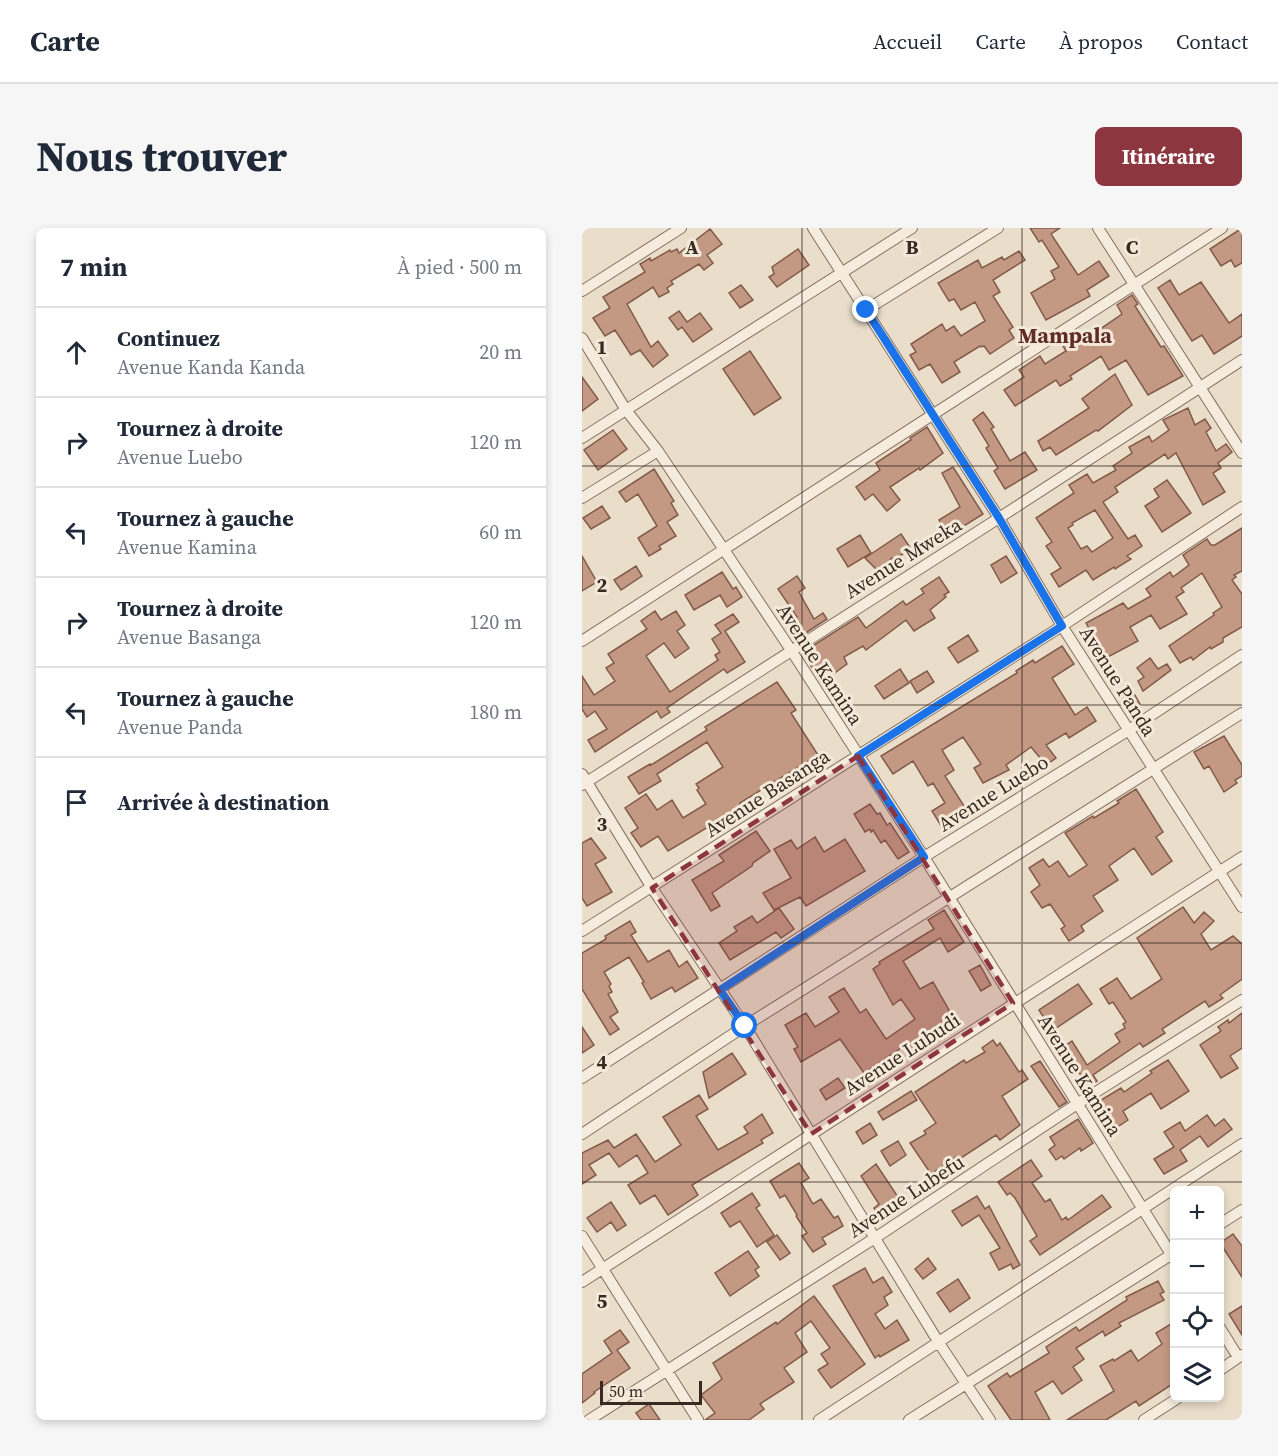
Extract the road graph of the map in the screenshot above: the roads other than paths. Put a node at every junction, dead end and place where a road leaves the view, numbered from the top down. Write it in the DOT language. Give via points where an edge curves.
graph roads {
  1 [pos="681,228"];
  2 [pos="813,228"];
  3 [pos="912,228"];
  4 [pos="998,228"];
  5 [pos="1098,228"];
  6 [pos="1221,228"];
  7 [pos="842,272"];
  8 [pos="1134,284"];
  9 [pos="582,291"];
  10 [pos="866,310"];
  11 [pos="582,338"];
  12 [pos="1242,360"];
  13 [pos="1199,388"];
  14 [pos="626,410"];
  15 [pos="933,415"];
  16 [pos="582,438"];
  17 [pos="658,451"];
  18 [pos="1242,453"];
  19 [pos="582,498"];
  20 [pos="1242,507"];
  21 [pos="999,518"];
  22 [pos="724,549"];
  23 [pos="1062,626"];
  24 [pos="582,641"];
  25 [pos="791,650"];
  26 [pos="1242,655"];
  27 [pos="1242,713"];
  28 [pos="1129,730"];
  29 [pos="858,756"];
  30 [pos="1153,770"];
  31 [pos="584,780"];
  32 [pos="924,857"];
  33 [pos="1242,857"];
  34 [pos="1219,872"];
  35 [pos="652,888"];
  36 [pos="948,898"];
  37 [pos="1242,907"];
  38 [pos="582,931"];
  39 [pos="720,990"];
  40 [pos="1242,1000"];
  41 [pos="1013,1003"];
  42 [pos="745,1026"];
  43 [pos="582,1078"];
  44 [pos="1077,1104"];
  45 [pos="582,1134"];
  46 [pos="812,1134"];
  47 [pos="1242,1144"];
  48 [pos="1143,1208"];
  49 [pos="1242,1210"];
  50 [pos="1224,1221"];
  51 [pos="582,1236"];
  52 [pos="875,1238"];
  53 [pos="1170,1249"];
  54 [pos="1170,1257"];
  55 [pos="603,1268"];
  56 [pos="582,1282"];
  57 [pos="1224,1334"];
  58 [pos="939,1343"];
  59 [pos="1240,1356"];
  60 [pos="1224,1367"];
  61 [pos="667,1371"];
  62 [pos="967,1384"];
  63 [pos="1172,1402"];
  64 [pos="589,1420"];
  65 [pos="698,1420"];
  66 [pos="819,1420"];
  67 [pos="909,1420"];
  68 [pos="990,1420"];
  69 [pos="1144,1420"];
  1 -- 9 [label="street"];
  2 -- 7 [label="street, Avenue Panda"];
  3 -- 7 [label="street"];
  4 -- 10 [label="street"];
  5 -- 8 [label="street"];
  6 -- 8 [label="street"];
  7 -- 10 [label="street, Avenue Panda"];
  7 -- 14 [label="street"];
  8 -- 13 [label="street"];
  8 -- 15 [label="street"];
  10 -- 15 [label="street, Avenue Panda"];
  11 -- 14 [label="street, Avenue Kamina"];
  12 -- 13 [label="street, Avenue Mweka"];
  13 -- 18 [label="street"];
  13 -- 21 [label="street, Avenue Mweka"];
  14 -- 16 [label="street"];
  14 -- 17 [label="street, Avenue Kamina"];
  15 -- 21 [label="street, Avenue Panda"];
  15 -- 22 [label="street"];
  17 -- 19 [label="street"];
  17 -- 22 [label="street, Avenue Kamina"];
  20 -- 23 [label="street, Avenue Basanga"];
  21 -- 23 [label="street, Avenue Panda"];
  21 -- 25 [label="street, Avenue Mweka"];
  22 -- 24 [label="street"];
  22 -- 25 [label="street, Avenue Kamina"];
  23 -- 28 [label="street, Avenue Panda"];
  23 -- 29 [label="street, Avenue Basanga"];
  25 -- 29 [label="street, Avenue Kamina"];
  25 -- 31 [label="street, Avenue Mweka"];
  26 -- 28 [label="street, Avenue Luebo"];
  27 -- 30 [label="street"];
  28 -- 30 [label="street, Avenue Panda"];
  28 -- 32 [label="street, Avenue Luebo"];
  29 -- 32 [label="street, Avenue Kamina"];
  29 -- 35 [label="street, Avenue Basanga"];
  30 -- 34 [label="street, Avenue Panda"];
  30 -- 36 [label="street"];
  31 -- 35 [label="street"];
  32 -- 36 [label="street, Avenue Kamina"];
  32 -- 39 [label="street, Avenue Luebo"];
  33 -- 34 [label="street, Avenue Lubudi"];
  34 -- 37 [label="street, Avenue Panda"];
  34 -- 41 [label="street, Avenue Lubudi"];
  35 -- 38 [label="street, Avenue Basanga"];
  35 -- 39 [label="street"];
  36 -- 41 [label="street, Avenue Kamina"];
  36 -- 42 [label="street"];
  39 -- 42 [label="street"];
  39 -- 43 [label="street, Avenue Luebo"];
  40 -- 44 [label="street, Avenue Lubefu"];
  41 -- 44 [label="street, Avenue Kamina"];
  41 -- 46 [label="street, Avenue Lubudi"];
  42 -- 45 [label="street"];
  42 -- 46 [label="street"];
  44 -- 48 [label="street, Avenue Kamina"];
  44 -- 52 [label="street, Avenue Lubefu"];
  46 -- 52 [label="street"];
  46 -- 55 [label="street, Avenue Lubudi"];
  47 -- 48 [label="street"];
  48 -- 53 [label="street, Avenue Kamina"];
  48 -- 58 [label="street"];
  49 -- 50 [label="street"];
  51 -- 55 [label="street"];
  52 -- 58 [label="street"];
  52 -- 61 [label="street, Avenue Lubefu"];
  54 -- 62 [label="street"];
  55 -- 56 [label="street, Avenue Lubudi"];
  55 -- 61 [label="street"];
  57 -- 59 [label="street"];
  58 -- 62 [label="street"];
  58 -- 66 [label="street"];
  59 -- 60 [label="street"];
  61 -- 64 [label="street, Avenue Lubefu"];
  61 -- 65 [label="street"];
  62 -- 67 [label="street"];
  62 -- 68 [label="street"];
  63 -- 69 [label="street"];
}
